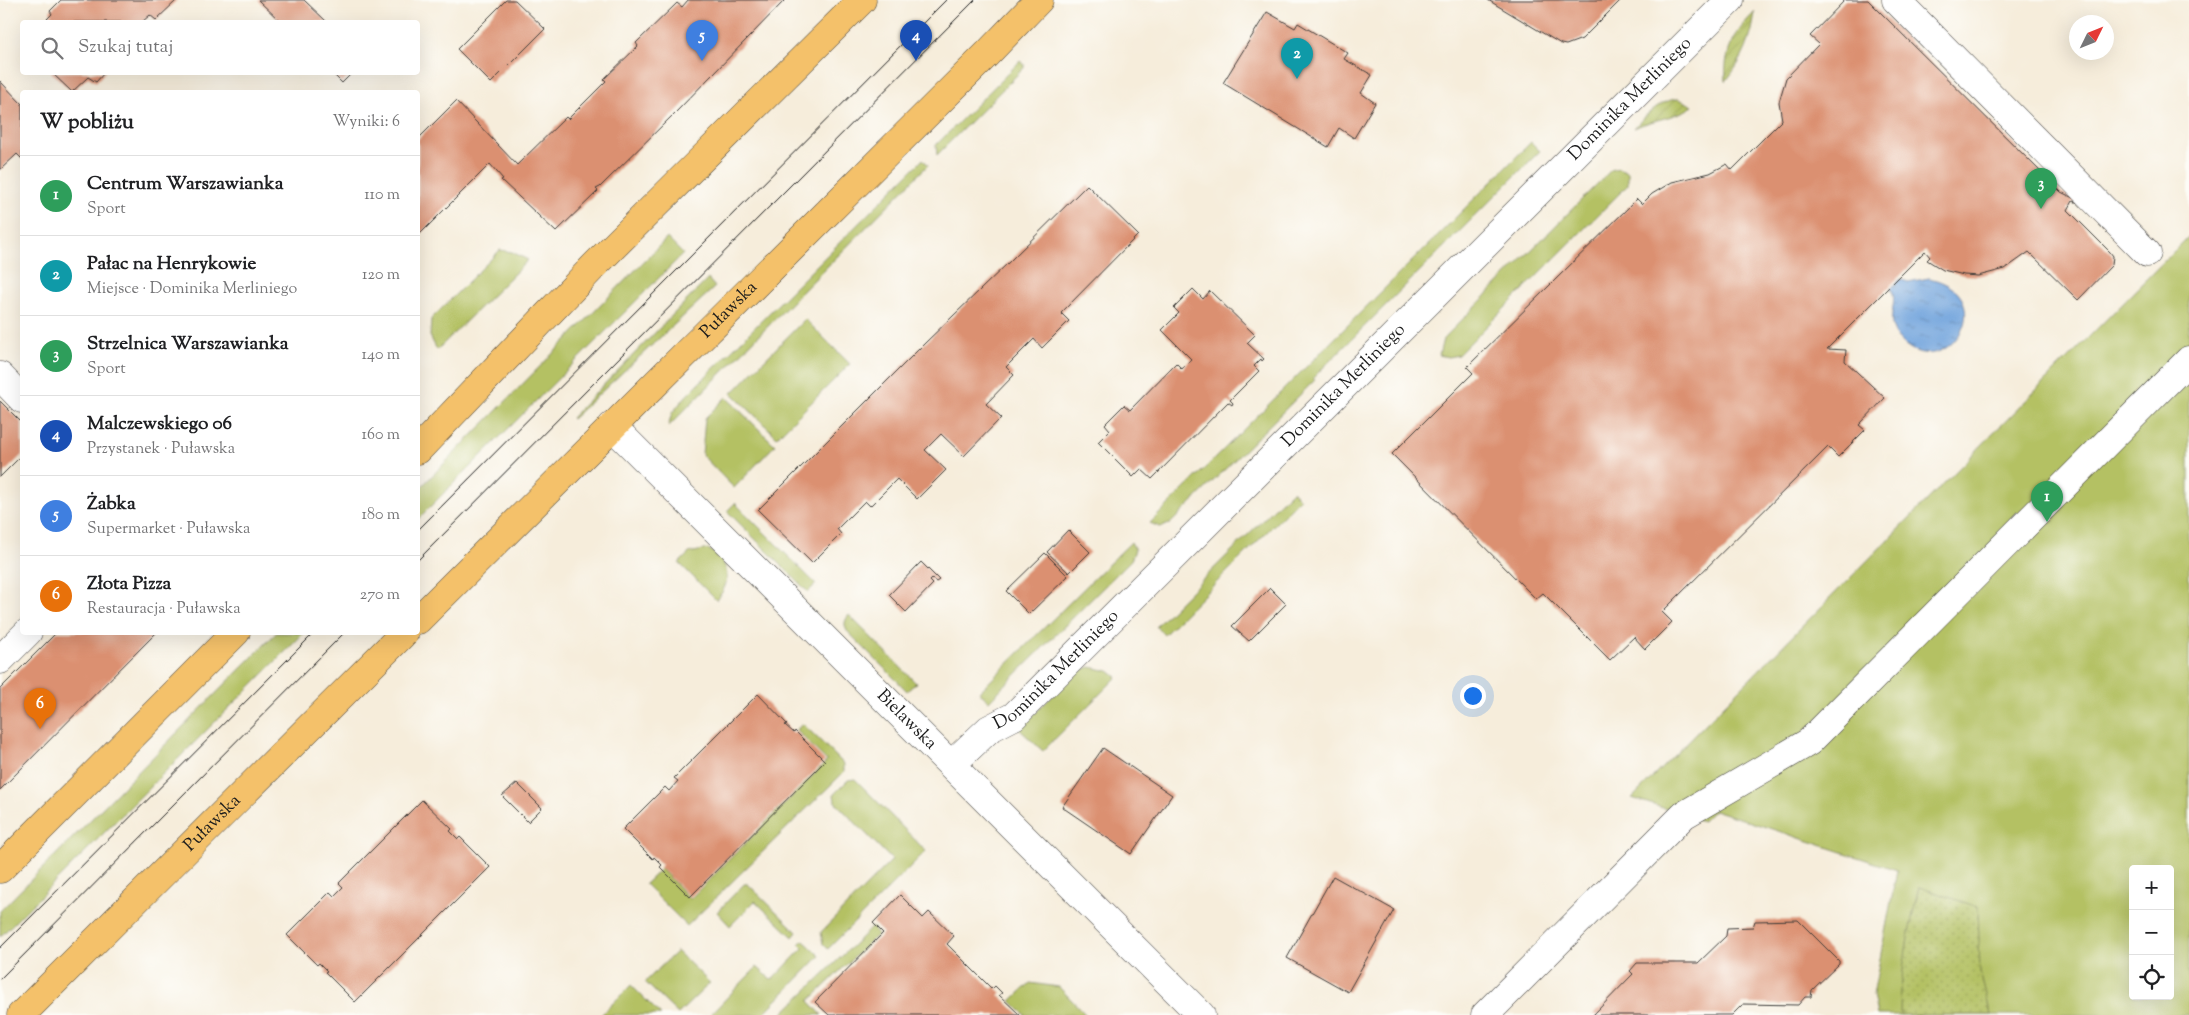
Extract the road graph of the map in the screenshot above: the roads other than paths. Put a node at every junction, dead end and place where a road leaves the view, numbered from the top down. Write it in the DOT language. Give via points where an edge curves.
graph roads {
  1 [pos="862,0"];
  2 [pos="1039,0"];
  3 [pos="1730,0"];
  4 [pos="1896,0"];
  5 [pos="2147,253"];
  6 [pos="2189,360"];
  7 [pos="0,376"];
  8 [pos="20,397"];
  9 [pos="612,426"];
  10 [pos="420,448"];
  11 [pos="420,618"];
  12 [pos="25,635"];
  13 [pos="233,635"];
  14 [pos="402,635"];
  15 [pos="0,660"];
  16 [pos="952,764"];
  17 [pos="0,869"];
  18 [pos="21,1015"];
  19 [pos="1202,1015"];
  20 [pos="1485,1015"];
  1 -- 10 [label="main road" via="595,265"];
  2 -- 9 [label="main road, Puławska"];
  3 -- 16 [label="street, Dominika Merliniego" via="1014,716 989,729"];
  4 -- 5 [label="street"];
  6 -- 20 [label="street" via="1809,742 1684,816"];
  7 -- 8 [label="street"];
  9 -- 11 [label="main road, Puławska"];
  9 -- 16 [label="street, Bielawska"];
  12 -- 15 [label="street"];
  13 -- 17 [label="main road"];
  14 -- 18 [label="main road, Puławska"];
  16 -- 19 [label="street, Bielawska"];
}
